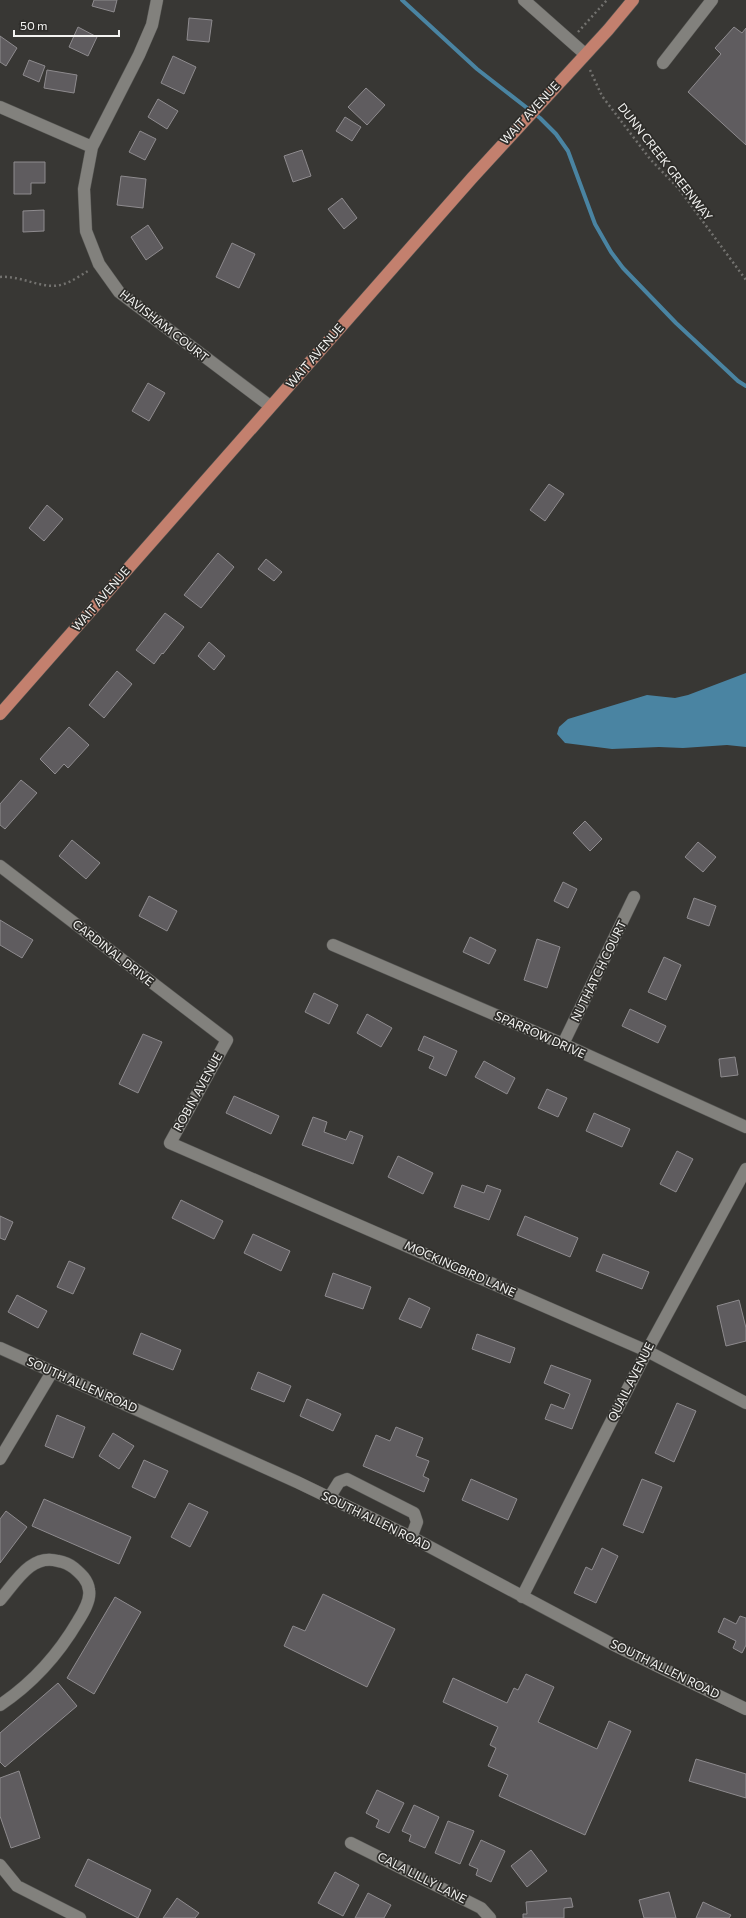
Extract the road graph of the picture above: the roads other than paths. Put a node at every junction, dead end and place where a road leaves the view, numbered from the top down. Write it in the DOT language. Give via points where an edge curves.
graph roads {
  1 [pos="156,0"];
  2 [pos="524,0"];
  3 [pos="633,0"];
  4 [pos="712,0"];
  5 [pos="585,54"];
  6 [pos="663,63"];
  7 [pos="0,107"];
  8 [pos="92,146"];
  9 [pos="270,406"];
  10 [pos="0,714"];
  11 [pos="0,866"];
  12 [pos="634,897"];
  13 [pos="333,945"];
  14 [pos="227,1040"];
  15 [pos="563,1044"];
  16 [pos="746,1127"];
  17 [pos="170,1143"];
  18 [pos="746,1169"];
  19 [pos="0,1348"];
  20 [pos="646,1351"];
  21 [pos="52,1372"];
  22 [pos="746,1404"];
  23 [pos="0,1459"];
  24 [pos="329,1498"];
  25 [pos="411,1538"];
  26 [pos="522,1597"];
  27 [pos="0,1600"];
  28 [pos="0,1704"];
  29 [pos="746,1708"];
  30 [pos="351,1843"];
  31 [pos="0,1865"];
  32 [pos="80,1918"];
  33 [pos="490,1918"];
  1 -- 8 [label="street, HAVISHAM COURT" via="152,25 139,55"];
  2 -- 5 [label="street"];
  3 -- 5 [label="main road, WAIT AVENUE"];
  4 -- 6 [label="street"];
  5 -- 9 [label="main road, WAIT AVENUE"];
  7 -- 8 [label="street"];
  8 -- 9 [label="street, HAVISHAM COURT" via="84,189 86,231 99,264 119,292"];
  9 -- 10 [label="main road, WAIT AVENUE"];
  11 -- 14 [label="street, CARDINAL DRIVE"];
  12 -- 15 [label="street, NUTHATCH COURT"];
  13 -- 15 [label="street, SPARROW DRIVE"];
  14 -- 17 [label="street, ROBIN AVENUE"];
  15 -- 16 [label="street, SPARROW DRIVE"];
  17 -- 20 [label="street, MOCKINGBIRD LANE"];
  18 -- 20 [label="street, QUAIL AVENUE"];
  19 -- 21 [label="street, SOUTH ALLEN ROAD"];
  20 -- 22 [label="street, MOCKINGBIRD LANE"];
  20 -- 26 [label="street, QUAIL AVENUE"];
  21 -- 23 [label="street"];
  21 -- 24 [label="street, SOUTH ALLEN ROAD" via="241,1455"];
  24 -- 25 [label="street, SOUTH ALLEN ROAD"];
  24 -- 25 [label="street" via="339,1482 347,1479 414,1513 417,1522"];
  25 -- 26 [label="street, SOUTH ALLEN ROAD"];
  26 -- 29 [label="street, SOUTH ALLEN ROAD" via="614,1645"];
  27 -- 28 [label="street" via="26,1569 39,1560 54,1559 70,1564 83,1575 89,1591 85,1610 70,1636 50,1662 31,1681"];
  30 -- 33 [label="street, CALA LILLY LANE" via="481,1908"];
  31 -- 32 [label="street" via="17,1886"];
}
